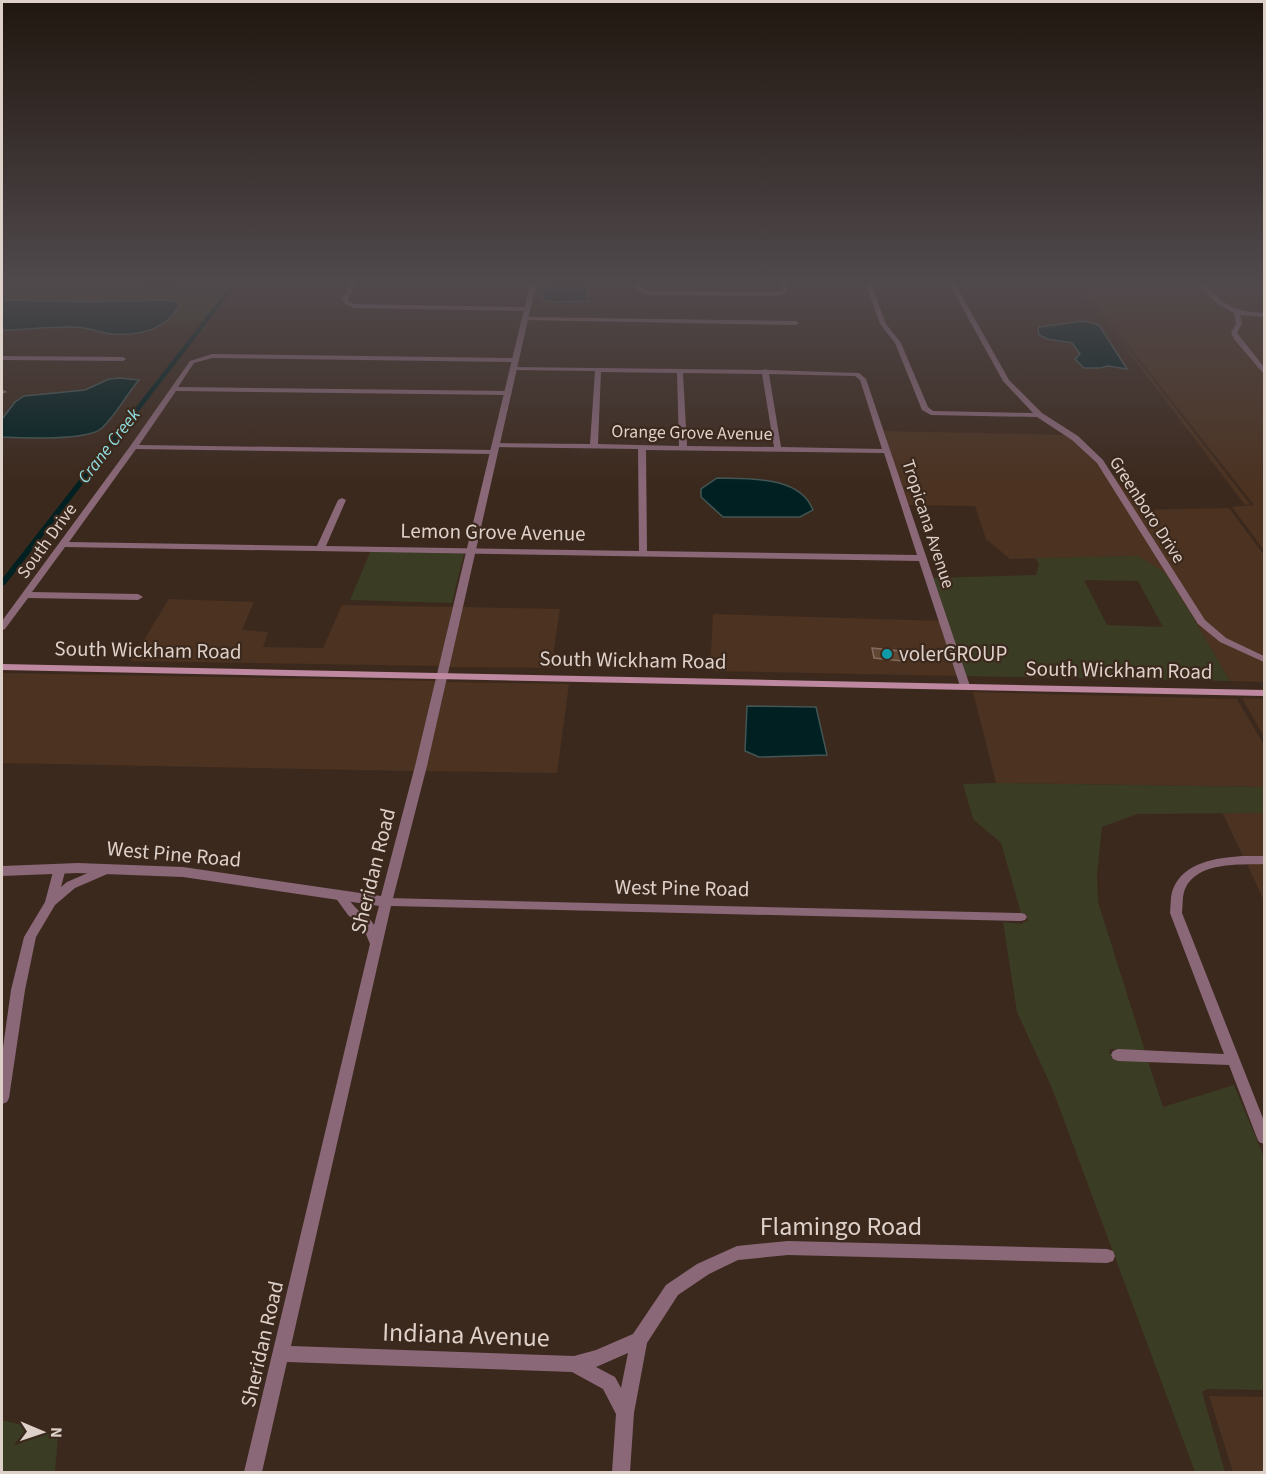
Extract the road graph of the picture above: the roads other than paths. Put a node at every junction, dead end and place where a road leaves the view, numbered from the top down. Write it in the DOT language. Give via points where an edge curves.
graph roads {
  1 [pos="518,349"];
  2 [pos="900,349"];
  3 [pos="988,349"];
  4 [pos="1245,349"];
  5 [pos="2,358"];
  6 [pos="123,359"];
  7 [pos="515,364"];
  8 [pos="598,369"];
  9 [pos="680,370"];
  10 [pos="765,371"];
  11 [pos="1264,371"];
  12 [pos="174,389"];
  13 [pos="509,393"];
  14 [pos="1039,415"];
  15 [pos="135,447"];
  16 [pos="594,447"];
  17 [pos="642,447"];
  18 [pos="683,448"];
  19 [pos="495,449"];
  20 [pos="778,449"];
  21 [pos="887,451"];
  22 [pos="342,500"];
  23 [pos="64,544"];
  24 [pos="321,548"];
  25 [pos="471,550"];
  26 [pos="643,552"];
  27 [pos="921,558"];
  28 [pos="26,595"];
  29 [pos="138,597"];
  30 [pos="2,627"];
  31 [pos="1264,659"];
  32 [pos="2,667"];
  33 [pos="442,676"];
  34 [pos="965,686"];
  35 [pos="1264,693"];
  36 [pos="1264,861"];
  37 [pos="60,868"];
  38 [pos="108,869"];
  39 [pos="2,871"];
  40 [pos="341,897"];
  41 [pos="51,902"];
  42 [pos="386,902"];
  43 [pos="1021,918"];
  44 [pos="376,944"];
  45 [pos="1118,1055"];
  46 [pos="1233,1060"];
  47 [pos="2,1098"];
  48 [pos="1264,1138"];
  49 [pos="1107,1256"];
  50 [pos="639,1340"];
  51 [pos="282,1354"];
  52 [pos="574,1364"];
  53 [pos="625,1413"];
  54 [pos="253,1473"];
  55 [pos="621,1473"];
  1 -- 7 [label="street, Sheridan Road"];
  2 -- 14 [label="street" via="925,408 931,413"];
  3 -- 14 [label="street, Greenboro Drive" via="1006,381"];
  4 -- 11 [label="street"];
  5 -- 6 [label="street"];
  7 -- 8 [label="street"];
  7 -- 12 [label="street, South Drive" via="212,356 192,362"];
  7 -- 13 [label="street, Sheridan Road"];
  8 -- 9 [label="street"];
  8 -- 16 [label="street"];
  9 -- 10 [label="street"];
  9 -- 18 [label="street"];
  10 -- 20 [label="street"];
  10 -- 21 [label="street, Tropicana Avenue" via="857,374 863,379"];
  12 -- 13 [label="street"];
  12 -- 15 [label="street, South Drive"];
  13 -- 19 [label="street, Sheridan Road"];
  14 -- 31 [label="street, Greenboro Drive" via="1075,438 1100,462 1201,622 1223,640"];
  15 -- 19 [label="street, Orange Grove Avenue"];
  15 -- 23 [label="street, South Drive"];
  16 -- 17 [label="street, Orange Grove Avenue"];
  16 -- 19 [label="street, Orange Grove Avenue"];
  17 -- 18 [label="street, Orange Grove Avenue"];
  17 -- 26 [label="street"];
  18 -- 20 [label="street, Orange Grove Avenue"];
  19 -- 25 [label="street, Sheridan Road"];
  20 -- 21 [label="street, Orange Grove Avenue"];
  21 -- 27 [label="street, Tropicana Avenue"];
  22 -- 24 [label="street"];
  23 -- 24 [label="street, Lemon Grove Avenue"];
  23 -- 28 [label="street, South Drive"];
  24 -- 25 [label="street, Lemon Grove Avenue"];
  25 -- 26 [label="street, Lemon Grove Avenue"];
  25 -- 33 [label="street, Sheridan Road"];
  26 -- 27 [label="street, Lemon Grove Avenue"];
  27 -- 34 [label="street, Tropicana Avenue"];
  28 -- 29 [label="street"];
  28 -- 30 [label="street, South Drive"];
  32 -- 33 [label="main road, South Wickham Road"];
  33 -- 34 [label="main road, South Wickham Road"];
  33 -- 42 [label="street, Sheridan Road"];
  34 -- 35 [label="main road, South Wickham Road"];
  36 -- 46 [label="street" via="1219,862 1196,870 1179,888 1176,913"];
  37 -- 38 [label="street, West Pine Road"];
  37 -- 39 [label="street, West Pine Road"];
  37 -- 41 [label="street"];
  38 -- 40 [label="street, West Pine Road" via="183,872"];
  38 -- 41 [label="street" via="71,885"];
  40 -- 42 [label="street, West Pine Road"];
  40 -- 44 [label="street" via="368,924"];
  41 -- 47 [label="street" via="30,937"];
  42 -- 43 [label="street, West Pine Road"];
  42 -- 44 [label="street, Sheridan Road"];
  44 -- 51 [label="street, Sheridan Road"];
  45 -- 46 [label="street"];
  46 -- 48 [label="street"];
  49 -- 50 [label="street, Flamingo Road" via="788,1248 737,1253 672,1290"];
  50 -- 52 [label="street"];
  50 -- 53 [label="street, Flamingo Road"];
  51 -- 52 [label="street, Indiana Avenue"];
  51 -- 54 [label="street, Sheridan Road"];
  52 -- 53 [label="street, Indiana Avenue" via="609,1383"];
  53 -- 55 [label="street, Flamingo Road"];
}
